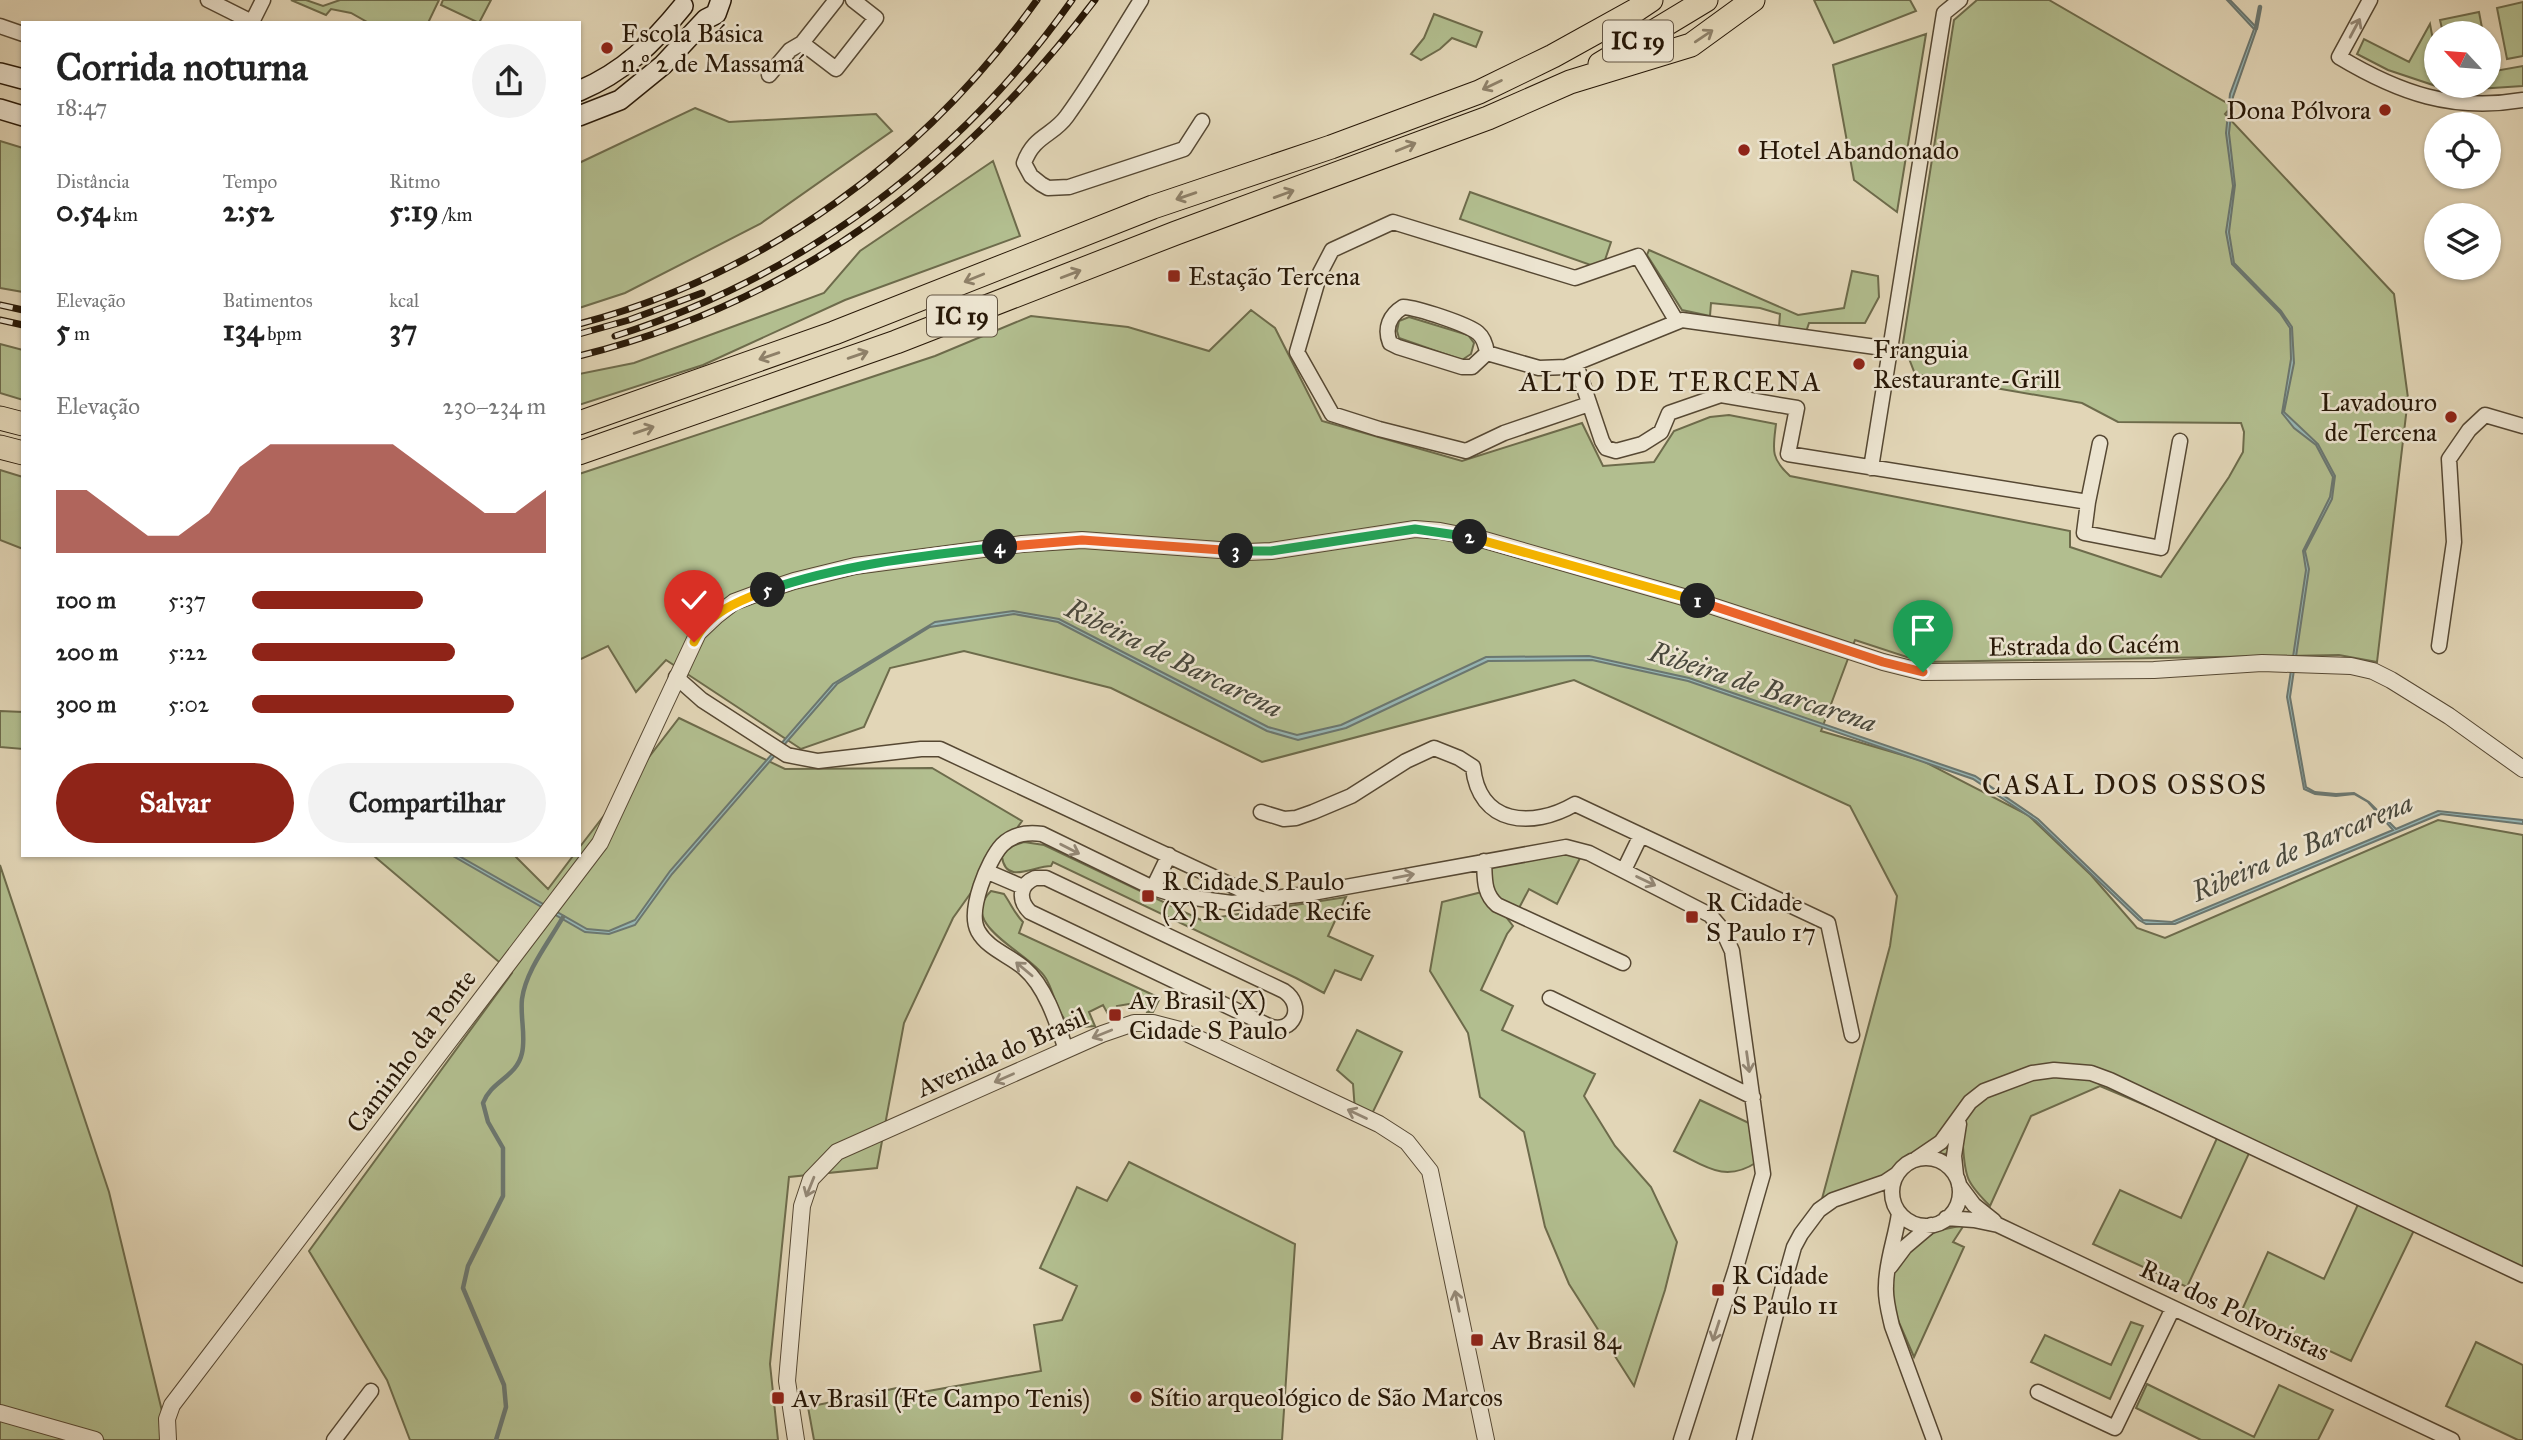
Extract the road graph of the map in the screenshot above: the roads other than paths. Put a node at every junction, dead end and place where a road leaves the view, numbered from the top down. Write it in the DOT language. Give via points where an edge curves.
graph roads {
  1 [pos="208,0"];
  2 [pos="263,0"];
  3 [pos="721,0"];
  4 [pos="836,0"];
  5 [pos="853,0"];
  6 [pos="1141,0"];
  7 [pos="1623,0"];
  8 [pos="1651,0"];
  9 [pos="1706,0"];
  10 [pos="1753,0"];
  11 [pos="1960,0"];
  12 [pos="2370,0"];
  13 [pos="683,3"];
  14 [pos="706,19"];
  15 [pos="250,21"];
  16 [pos="252,21"];
  17 [pos="0,26"];
  18 [pos="21,33"];
  19 [pos="802,43"];
  20 [pos="1553,56"];
  21 [pos="0,73"];
  22 [pos="769,75"];
  23 [pos="21,78"];
  24 [pos="1570,82"];
  25 [pos="581,90"];
  26 [pos="2523,100"];
  27 [pos="0,109"];
  28 [pos="21,115"];
  29 [pos="581,115"];
  30 [pos="1202,121"];
  31 [pos="1677,322"];
  32 [pos="1890,349"];
  33 [pos="1487,353"];
  34 [pos="1576,364"];
  35 [pos="1590,404"];
  36 [pos="0,418"];
  37 [pos="581,422"];
  38 [pos="21,423"];
  39 [pos="2523,426"];
  40 [pos="2180,441"];
  41 [pos="2100,443"];
  42 [pos="0,447"];
  43 [pos="21,452"];
  44 [pos="581,452"];
  45 [pos="1871,468"];
  46 [pos="2088,502"];
  47 [pos="2439,646"];
  48 [pos="676,677"];
  49 [pos="2523,769"];
  50 [pos="1261,812"];
  51 [pos="1641,835"];
  52 [pos="1169,855"];
  53 [pos="1484,861"];
  54 [pos="1624,870"];
  55 [pos="988,872"];
  56 [pos="1023,887"];
  57 [pos="1153,888"];
  58 [pos="1265,900"];
  59 [pos="1623,963"];
  60 [pos="1550,998"];
  61 [pos="1852,1035"];
  62 [pos="1066,1050"];
  63 [pos="1753,1097"];
  64 [pos="1963,1112"];
  65 [pos="1916,1159"];
  66 [pos="1897,1174"];
  67 [pos="1957,1180"];
  68 [pos="1852,1193"];
  69 [pos="1897,1210"];
  70 [pos="1946,1218"];
  71 [pos="1931,1225"];
  72 [pos="1998,1225"];
  73 [pos="1887,1271"];
  74 [pos="2523,1275"];
  75 [pos="2173,1308"];
  76 [pos="371,1391"];
  77 [pos="2039,1392"];
  78 [pos="0,1413"];
  79 [pos="95,1440"];
  80 [pos="168,1440"];
  81 [pos="334,1440"];
  82 [pos="796,1440"];
  83 [pos="1486,1440"];
  84 [pos="1681,1440"];
  85 [pos="1744,1440"];
  86 [pos="1934,1440"];
  87 [pos="2452,1440"];
  1 -- 15 [label="street"];
  2 -- 16 [label="street"];
  3 -- 14 [label="main road" via="716,14"];
  4 -- 19 [label="street"];
  5 -- 19 [label="street" via="876,18 836,69"];
  6 -- 30 [label="street" via="1068,115 1034,144 1024,163 1033,179 1048,188 1069,187 1184,149"];
  7 -- 20 [label="highway"];
  8 -- 20 [label="highway, IC 19"];
  9 -- 24 [label="highway, IC 19"];
  24 -- 10 [label="highway, one-way" via="1691,45"];
  11 -- 32 [label="street" via="1944,13"];
  26 -- 12 [label="street, one-way" via="2468,105 2430,98 2339,57"];
  13 -- 14 [label="main road" via="695,19"];
  13 -- 25 [label="main road" via="646,48 606,80"];
  14 -- 29 [label="main road" via="663,65 620,100"];
  17 -- 18 [label="street"];
  19 -- 22 [label="street"];
  20 -- 37 [label="highway, IC 19, one-way" via="1467,96 1153,207 834,334"];
  21 -- 23 [label="main road"];
  44 -- 24 [label="highway, IC 19, one-way" via="896,342 1488,118"];
  27 -- 28 [label="main road"];
  31 -- 32 [label="street"];
  31 -- 34 [label="street"];
  31 -- 35 [label="street" via="1638,256 1575,278 1393,222 1332,250 1297,352 1332,414 1466,451"];
  32 -- 45 [label="street"];
  33 -- 33 [label="street" via="1478,332 1418,309 1397,311 1387,330 1390,343 1452,366 1472,367"];
  33 -- 34 [label="street" via="1539,368"];
  34 -- 35 [label="street"];
  35 -- 45 [label="street" via="1602,441 1616,451 1656,438 1669,413 1721,395 1797,408 1788,454"];
  36 -- 38 [label="highway"];
  39 -- 47 [label="street" via="2486,415 2449,459 2454,542"];
  40 -- 46 [label="street" via="2161,548 2084,533"];
  41 -- 46 [label="street"];
  42 -- 43 [label="highway"];
  45 -- 46 [label="street"];
  48 -- 49 [label="street, Estrada do Cacém" via="698,633 734,602 855,566 1082,540 1271,551 1415,529 1481,539 1923,672 2154,670 2262,663 2351,666 2391,680"];
  48 -- 52 [label="street" via="702,700 787,755 818,761 940,749"];
  48 -- 80 [label="street, Caminho da Ponte" via="600,843 172,1405"];
  50 -- 51 [label="street" via="1284,819 1313,813 1434,748 1473,767 1478,791 1489,804 1513,818 1546,818 1574,804"];
  51 -- 54 [label="street"];
  51 -- 61 [label="street" via="1828,923"];
  52 -- 57 [label="street"];
  52 -- 58 [label="street"];
  53 -- 54 [label="street" via="1566,847"];
  58 -- 53 [label="street, one-way"];
  53 -- 59 [label="street" via="1486,891 1497,905"];
  54 -- 63 [label="street, one-way" via="1696,906 1721,929 1732,951"];
  55 -- 56 [label="street"];
  55 -- 57 [label="street, one-way" via="1003,845 1031,832"];
  62 -- 55 [label="street, one-way" via="1033,976 978,931 975,901"];
  56 -- 56 [label="street" via="1022,902 1030,912 1269,1026 1281,1028 1294,1017 1296,1002 1284,991 1046,878 1035,878"];
  57 -- 58 [label="street" via="1212,901"];
  60 -- 63 [label="street"];
  62 -- 82 [label="street, Avenida do Brasil, one-way" via="837,1152 811,1179 802,1206 787,1381"];
  83 -- 62 [label="street, Avenida do Brasil, one-way" via="1430,1171 1407,1142 1379,1124 1164,1025 1125,1025"];
  63 -- 84 [label="street, one-way" via="1761,1187"];
  64 -- 65 [label="street" via="1941,1142"];
  64 -- 67 [label="street" via="1956,1132"];
  64 -- 74 [label="street" via="1984,1090 2032,1073 2091,1073"];
  65 -- 66 [label="street"];
  65 -- 67 [label="street" via="1939,1160"];
  66 -- 68 [label="street"];
  66 -- 69 [label="street" via="1892,1190"];
  67 -- 70 [label="street" via="1957,1203"];
  67 -- 72 [label="street, Rua dos Polvoristas" via="1974,1205"];
  68 -- 69 [label="street" via="1883,1198"];
  68 -- 85 [label="street" via="1819,1210 1794,1247"];
  69 -- 71 [label="street" via="1913,1223"];
  69 -- 73 [label="street"];
  70 -- 71 [label="street"];
  70 -- 72 [label="street, Rua dos Polvoristas"];
  71 -- 73 [label="street" via="1905,1247"];
  72 -- 75 [label="street, Rua dos Polvoristas"];
  73 -- 86 [label="street" via="1892,1326"];
  75 -- 77 [label="street" via="2115,1429"];
  75 -- 87 [label="street, Rua dos Polvoristas"];
  76 -- 81 [label="street"];
  78 -- 79 [label="street"];
}
